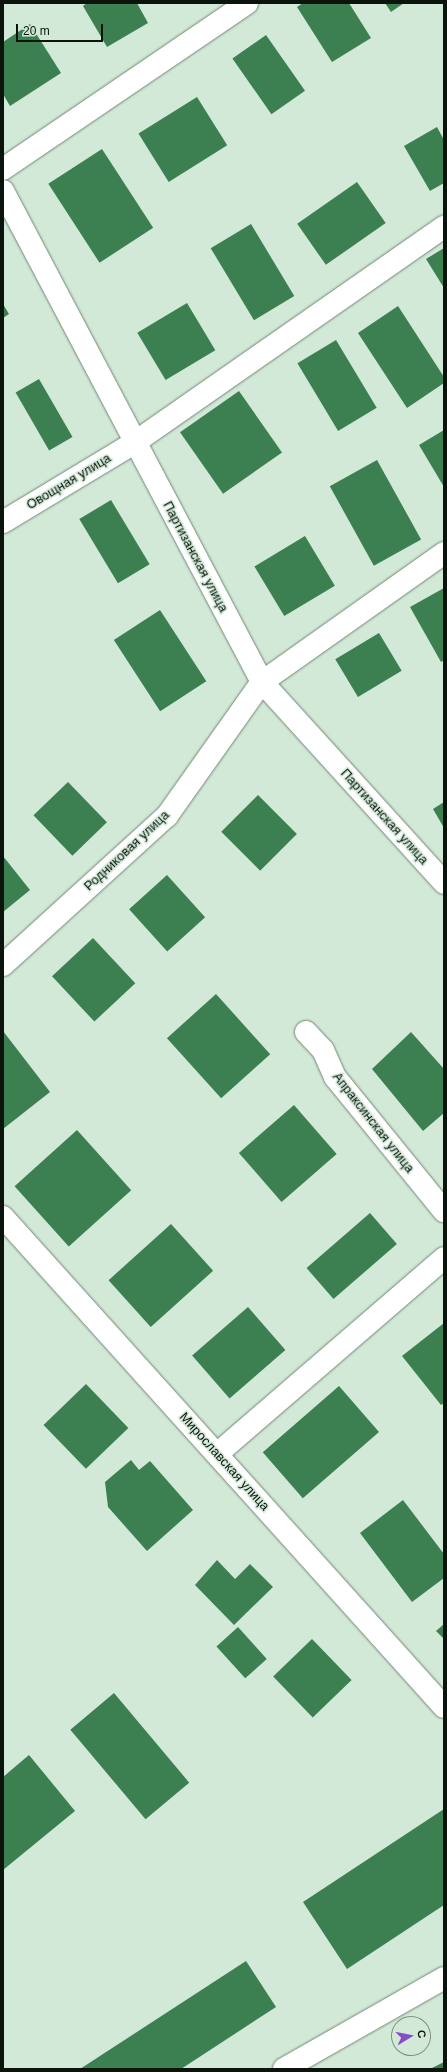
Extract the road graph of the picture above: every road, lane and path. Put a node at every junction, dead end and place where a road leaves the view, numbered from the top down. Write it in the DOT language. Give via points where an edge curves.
graph roads {
  1 [pos="247,3"];
  2 [pos="3,169"];
  3 [pos="3,191"];
  4 [pos="444,227"];
  5 [pos="134,443"];
  6 [pos="3,522"];
  7 [pos="444,553"];
  8 [pos="262,682"];
  9 [pos="444,883"];
  10 [pos="3,964"];
  11 [pos="306,1032"];
  12 [pos="444,1211"];
  13 [pos="3,1217"];
  14 [pos="444,1258"];
  15 [pos="217,1454"];
  16 [pos="444,1707"];
  17 [pos="444,1978"];
  18 [pos="284,2069"];
  1 -- 2 [label="street"];
  3 -- 5 [label="street, Партизанская улица"];
  4 -- 5 [label="street, Овощная улица"];
  5 -- 6 [label="street, Овощная улица"];
  5 -- 8 [label="street, Партизанская улица"];
  7 -- 8 [label="street, Родниковая улица"];
  8 -- 9 [label="street, Партизанская улица"];
  8 -- 10 [label="street, Родниковая улица" via="167,816"];
  11 -- 12 [label="street, Апраксинская улица" via="323,1050 335,1077"];
  13 -- 15 [label="street, Мирославская улица"];
  14 -- 15 [label="street"];
  15 -- 16 [label="street, Мирославская улица"];
  17 -- 18 [label="street"];
}
